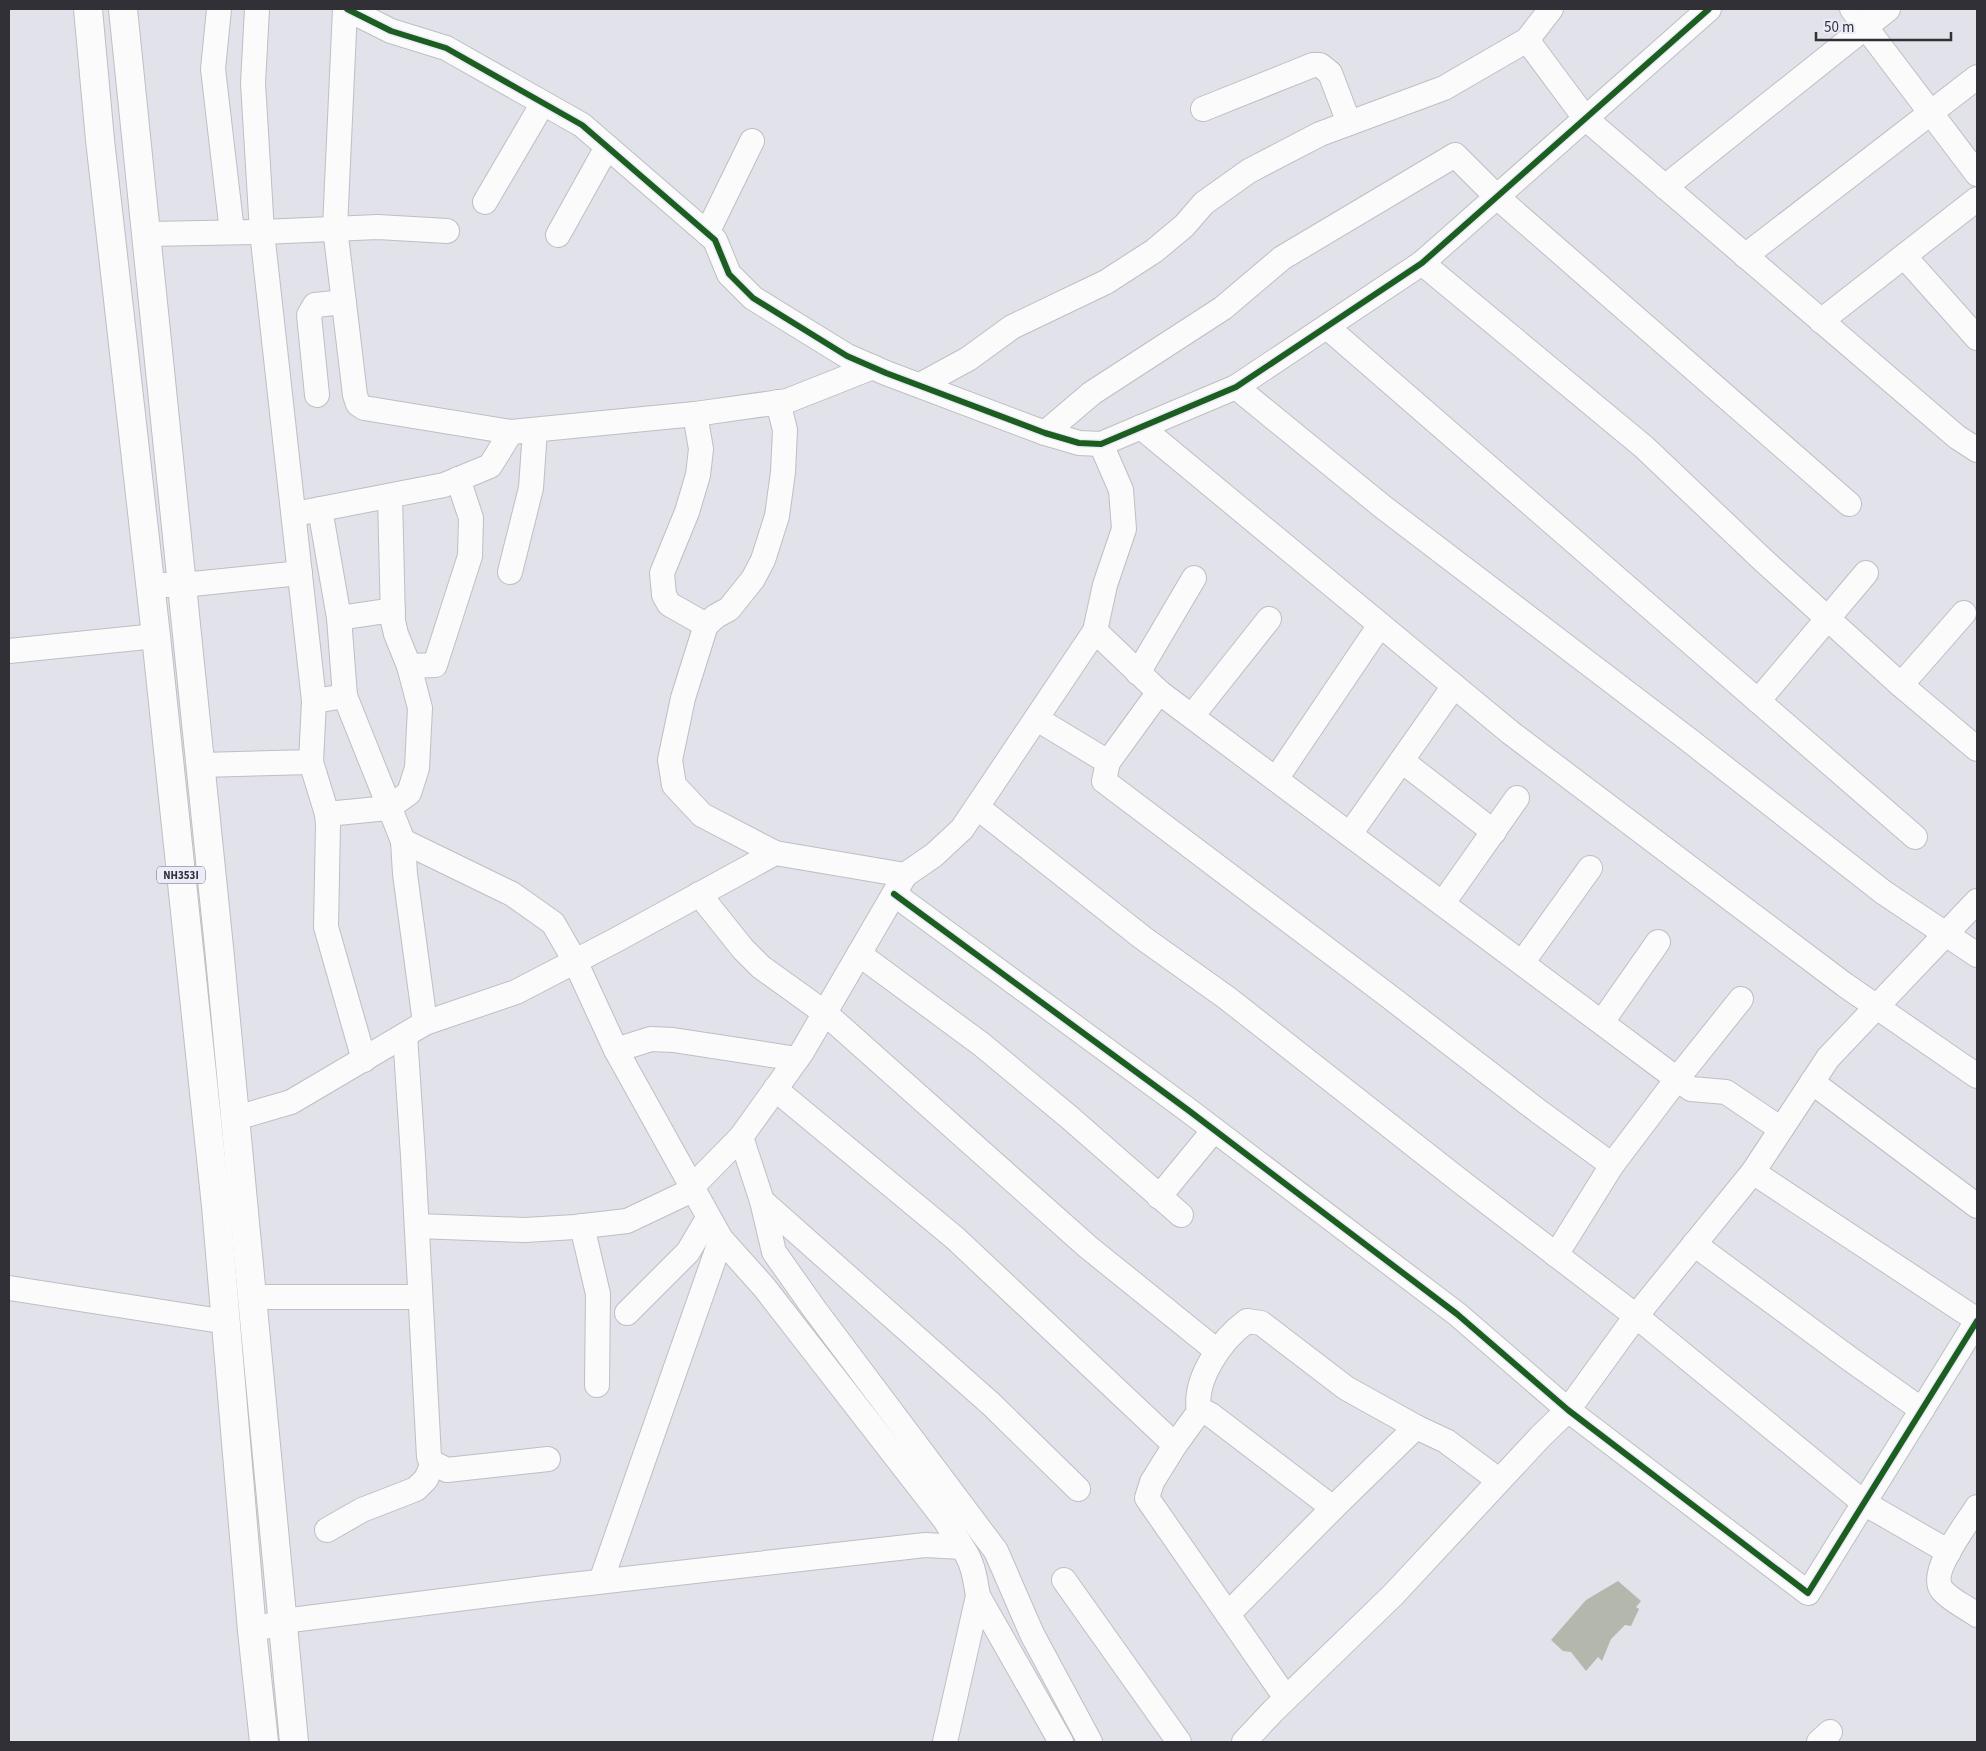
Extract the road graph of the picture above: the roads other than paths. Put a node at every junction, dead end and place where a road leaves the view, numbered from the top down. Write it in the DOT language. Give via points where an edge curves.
graph roads {
  1 [pos="88,9"];
  2 [pos="123,9"];
  3 [pos="219,9"];
  4 [pos="257,9"];
  5 [pos="346,9"];
  6 [pos="1552,9"];
  7 [pos="1709,9"];
  8 [pos="1888,9"];
  9 [pos="1859,18"];
  10 [pos="1527,40"];
  11 [pos="1977,76"];
  12 [pos="543,103"];
  13 [pos="1202,109"];
  14 [pos="1931,113"];
  15 [pos="1585,118"];
  16 [pos="1349,123"];
  17 [pos="752,141"];
  18 [pos="607,147"];
  19 [pos="1977,174"];
  20 [pos="1665,187"];
  21 [pos="1498,196"];
  22 [pos="1977,199"];
  23 [pos="485,202"];
  24 [pos="335,228"];
  25 [pos="447,230"];
  26 [pos="232,232"];
  27 [pos="262,232"];
  28 [pos="707,233"];
  29 [pos="147,234"];
  30 [pos="558,235"];
  31 [pos="1745,256"];
  32 [pos="1904,256"];
  33 [pos="1422,263"];
  34 [pos="344,302"];
  35 [pos="1821,322"];
  36 [pos="1326,327"];
  37 [pos="1977,338"];
  38 [pos="873,367"];
  39 [pos="920,385"];
  40 [pos="1236,387"];
  41 [pos="317,395"];
  42 [pos="778,402"];
  43 [pos="695,414"];
  44 [pos="1141,427"];
  45 [pos="535,430"];
  46 [pos="512,432"];
  47 [pos="1045,433"];
  48 [pos="1101,444"];
  49 [pos="1977,450"];
  50 [pos="458,479"];
  51 [pos="390,496"];
  52 [pos="1849,504"];
  53 [pos="320,509"];
  54 [pos="295,514"];
  55 [pos="510,572"];
  56 [pos="300,573"];
  57 [pos="1866,573"];
  58 [pos="1194,578"];
  59 [pos="151,585"];
  60 [pos="183,585"];
  61 [pos="393,610"];
  62 [pos="1964,613"];
  63 [pos="339,618"];
  64 [pos="1828,618"];
  65 [pos="1269,619"];
  66 [pos="706,624"];
  67 [pos="1380,625"];
  68 [pos="1095,631"];
  69 [pos="156,636"];
  70 [pos="9,651"];
  71 [pos="409,666"];
  72 [pos="1138,673"];
  73 [pos="1901,685"];
  74 [pos="1454,686"];
  75 [pos="1159,692"];
  76 [pos="345,696"];
  77 [pos="314,701"];
  78 [pos="1758,701"];
  79 [pos="1192,716"];
  80 [pos="1036,719"];
  81 [pos="1977,749"];
  82 [pos="1402,760"];
  83 [pos="311,762"];
  84 [pos="1108,762"];
  85 [pos="201,765"];
  86 [pos="1276,779"];
  87 [pos="1517,798"];
  88 [pos="977,807"];
  89 [pos="388,808"];
  90 [pos="327,814"];
  91 [pos="1494,832"];
  92 [pos="1350,834"];
  93 [pos="1915,837"];
  94 [pos="403,841"];
  95 [pos="775,853"];
  96 [pos="1590,868"];
  97 [pos="900,884"];
  98 [pos="699,894"];
  99 [pos="1977,901"];
  100 [pos="1443,904"];
  101 [pos="1946,934"];
  102 [pos="1658,942"];
  103 [pos="859,954"];
  104 [pos="1977,954"];
  105 [pos="575,962"];
  106 [pos="1522,963"];
  107 [pos="1741,999"];
  108 [pos="1877,1007"];
  109 [pos="825,1013"];
  110 [pos="426,1022"];
  111 [pos="1602,1022"];
  112 [pos="404,1035"];
  113 [pos="616,1050"];
  114 [pos="797,1059"];
  115 [pos="364,1060"];
  116 [pos="1977,1076"];
  117 [pos="1677,1079"];
  118 [pos="1812,1082"];
  119 [pos="776,1089"];
  120 [pos="236,1118"];
  121 [pos="1781,1129"];
  122 [pos="1214,1130"];
  123 [pos="740,1137"];
  124 [pos="1612,1165"];
  125 [pos="1753,1172"];
  126 [pos="692,1187"];
  127 [pos="1159,1197"];
  128 [pos="762,1201"];
  129 [pos="1977,1206"];
  130 [pos="1181,1215"];
  131 [pos="708,1218"];
  132 [pos="417,1226"];
  133 [pos="582,1226"];
  134 [pos="721,1238"];
  135 [pos="1694,1244"];
  136 [pos="1556,1254"];
  137 [pos="9,1288"];
  138 [pos="254,1296"];
  139 [pos="420,1296"];
  140 [pos="628,1313"];
  141 [pos="1636,1316"];
  142 [pos="1977,1320"];
  143 [pos="227,1322"];
  144 [pos="1217,1351"];
  145 [pos="597,1385"];
  146 [pos="1568,1410"];
  147 [pos="1922,1410"];
  148 [pos="1199,1412"];
  149 [pos="1416,1427"];
  150 [pos="1174,1445"];
  151 [pos="548,1459"];
  152 [pos="433,1463"];
  153 [pos="1489,1473"];
  154 [pos="1078,1490"];
  155 [pos="1864,1503"];
  156 [pos="1977,1507"];
  157 [pos="1333,1508"];
  158 [pos="326,1530"];
  159 [pos="962,1547"];
  160 [pos="1949,1552"];
  161 [pos="1064,1580"];
  162 [pos="601,1581"];
  163 [pos="978,1596"];
  164 [pos="1228,1614"];
  165 [pos="1977,1615"];
  166 [pos="283,1621"];
  167 [pos="252,1631"];
  168 [pos="1286,1698"];
  169 [pos="264,1742"];
  170 [pos="294,1742"];
  171 [pos="945,1742"];
  172 [pos="1061,1742"];
  173 [pos="1090,1742"];
  174 [pos="1179,1742"];
  175 [pos="1244,1742"];
  1 -- 59 [label="highway, NH353I"];
  2 -- 29 [label="highway, NH353I"];
  3 -- 26 [label="street" via="213,69"];
  4 -- 27 [label="street" via="253,83"];
  5 -- 12 [label="street" via="391,31 446,48"];
  5 -- 24 [label="street"];
  6 -- 10 [label="street"];
  7 -- 15 [label="street"];
  8 -- 9 [label="street"];
  9 -- 14 [label="street"];
  9 -- 20 [label="street"];
  10 -- 15 [label="street"];
  10 -- 16 [label="street" via="1444,88"];
  11 -- 14 [label="street"];
  12 -- 18 [label="street" via="582,125"];
  12 -- 23 [label="street"];
  13 -- 16 [label="street" via="1320,65 1330,73"];
  14 -- 19 [label="street"];
  14 -- 31 [label="street"];
  15 -- 20 [label="street"];
  15 -- 21 [label="street"];
  16 -- 39 [label="street" via="1320,134 1249,171 1204,203 1184,226 1154,251 1114,277 1012,327 968,359"];
  17 -- 28 [label="street"];
  18 -- 28 [label="street"];
  18 -- 30 [label="street"];
  20 -- 31 [label="street"];
  21 -- 33 [label="street"];
  21 -- 47 [label="street" via="1455,155 1282,258 1223,308 1092,393"];
  21 -- 52 [label="street"];
  22 -- 32 [label="street"];
  24 -- 25 [label="street"];
  24 -- 27 [label="street"];
  24 -- 34 [label="street"];
  26 -- 27 [label="street"];
  26 -- 29 [label="street"];
  27 -- 54 [label="street"];
  28 -- 38 [label="street" via="715,240 729,274 752,298 847,356"];
  29 -- 60 [label="highway, NH353I"];
  31 -- 35 [label="street"];
  32 -- 35 [label="street"];
  32 -- 37 [label="street"];
  33 -- 36 [label="street"];
  33 -- 64 [label="street" via="1644,448"];
  34 -- 41 [label="street" via="315,305 309,315"];
  34 -- 46 [label="street" via="354,396 358,404 364,408"];
  35 -- 49 [label="street" via="1957,437"];
  36 -- 40 [label="street"];
  36 -- 78 [label="street"];
  38 -- 39 [label="street"];
  38 -- 42 [label="street"];
  39 -- 47 [label="street"];
  40 -- 44 [label="street"];
  40 -- 101 [label="street" via="1383,507 1884,892"];
  42 -- 43 [label="street"];
  42 -- 66 [label="street" via="785,430 783,472 777,516 763,560 753,579 728,609"];
  43 -- 45 [label="street"];
  43 -- 66 [label="street" via="701,449 698,475 662,573 664,595 669,604"];
  44 -- 48 [label="street"];
  44 -- 67 [label="street"];
  45 -- 46 [label="street"];
  45 -- 55 [label="street" via="531,488"];
  46 -- 50 [label="street" via="490,466"];
  47 -- 48 [label="street" via="1079,443"];
  48 -- 68 [label="street" via="1121,490 1124,529 1105,585"];
  50 -- 51 [label="street"];
  50 -- 71 [label="street" via="471,518 470,556 435,665"];
  51 -- 53 [label="street"];
  51 -- 61 [label="street"];
  53 -- 54 [label="street"];
  53 -- 63 [label="street"];
  54 -- 56 [label="street"];
  56 -- 60 [label="street"];
  56 -- 77 [label="street"];
  57 -- 64 [label="street"];
  58 -- 72 [label="street"];
  59 -- 60 [label="street"];
  59 -- 69 [label="highway, NH353I"];
  60 -- 85 [label="highway, NH353I"];
  61 -- 63 [label="street"];
  61 -- 71 [label="street" via="396,634"];
  62 -- 73 [label="street"];
  63 -- 76 [label="street"];
  64 -- 73 [label="street"];
  64 -- 78 [label="street"];
  65 -- 79 [label="street"];
  66 -- 95 [label="street" via="683,698 670,760 674,785 702,815"];
  67 -- 74 [label="street"];
  67 -- 86 [label="street"];
  68 -- 72 [label="street"];
  68 -- 80 [label="street"];
  69 -- 70 [label="street"];
  69 -- 143 [label="highway, NH353I"];
  71 -- 89 [label="street" via="420,708 417,768 409,794"];
  72 -- 75 [label="street"];
  73 -- 81 [label="street"];
  74 -- 82 [label="street"];
  74 -- 108 [label="street" via="1527,745"];
  75 -- 79 [label="street"];
  75 -- 84 [label="street"];
  76 -- 77 [label="street"];
  76 -- 89 [label="street"];
  77 -- 83 [label="street"];
  78 -- 93 [label="street"];
  79 -- 86 [label="street"];
  80 -- 84 [label="street"];
  80 -- 88 [label="street"];
  82 -- 91 [label="street"];
  82 -- 92 [label="street"];
  83 -- 85 [label="street"];
  83 -- 90 [label="street"];
  84 -- 124 [label="street" via="1104,781"];
  85 -- 120 [label="highway, NH353I"];
  86 -- 92 [label="street"];
  87 -- 91 [label="street"];
  88 -- 97 [label="street" via="962,829"];
  88 -- 136 [label="street"];
  89 -- 90 [label="street"];
  89 -- 94 [label="street"];
  90 -- 115 [label="street" via="326,928"];
  91 -- 100 [label="street"];
  92 -- 100 [label="street"];
  94 -- 105 [label="street" via="512,894 553,923"];
  94 -- 110 [label="street"];
  95 -- 97 [label="street"];
  95 -- 98 [label="street"];
  96 -- 106 [label="street"];
  97 -- 103 [label="street"];
  97 -- 122 [label="street"];
  98 -- 105 [label="street"];
  98 -- 109 [label="street" via="753,959"];
  99 -- 101 [label="street"];
  100 -- 106 [label="street"];
  101 -- 104 [label="street"];
  101 -- 108 [label="street"];
  102 -- 111 [label="street"];
  103 -- 109 [label="street"];
  103 -- 127 [label="street" via="981,1044 1070,1117"];
  105 -- 110 [label="street" via="516,992"];
  105 -- 113 [label="street"];
  106 -- 111 [label="street"];
  107 -- 117 [label="street"];
  108 -- 116 [label="street"];
  108 -- 118 [label="street" via="1828,1058"];
  109 -- 114 [label="street"];
  109 -- 144 [label="street" via="1088,1247"];
  110 -- 112 [label="street"];
  111 -- 117 [label="street"];
  112 -- 115 [label="street"];
  112 -- 132 [label="street"];
  113 -- 114 [label="street" via="651,1039"];
  113 -- 126 [label="street"];
  114 -- 119 [label="street"];
  115 -- 120 [label="street" via="291,1102"];
  117 -- 121 [label="street" via="1691,1088 1726,1092"];
  117 -- 124 [label="street"];
  118 -- 121 [label="street"];
  118 -- 129 [label="street"];
  119 -- 123 [label="street"];
  119 -- 150 [label="street" via="955,1238"];
  120 -- 138 [label="highway, NH353I"];
  121 -- 125 [label="street"];
  122 -- 127 [label="street"];
  122 -- 146 [label="street" via="1457,1314"];
  123 -- 126 [label="street"];
  123 -- 128 [label="street"];
  124 -- 136 [label="street"];
  125 -- 135 [label="street"];
  125 -- 142 [label="street"];
  126 -- 131 [label="street"];
  126 -- 133 [label="street" via="686,1193 627,1221"];
  127 -- 130 [label="street"];
  128 -- 154 [label="street" via="991,1404"];
  128 -- 173 [label="street" via="774,1252 996,1551 1032,1634"];
  131 -- 134 [label="street"];
  131 -- 140 [label="street" via="688,1252"];
  132 -- 133 [label="street" via="525,1230"];
  132 -- 139 [label="street"];
  133 -- 145 [label="street" via="598,1294"];
  134 -- 159 [label="street" via="770,1294 945,1520"];
  134 -- 162 [label="street"];
  135 -- 141 [label="street"];
  135 -- 147 [label="street"];
  136 -- 141 [label="street"];
  137 -- 143 [label="street"];
  138 -- 139 [label="street"];
  138 -- 166 [label="highway, NH353I"];
  139 -- 152 [label="street" via="429,1456"];
  141 -- 146 [label="street"];
  141 -- 155 [label="street"];
  142 -- 147 [label="street"];
  143 -- 167 [label="highway, NH353I"];
  144 -- 148 [label="street" via="1200,1385"];
  144 -- 149 [label="street" via="1247,1320 1261,1323 1346,1388"];
  146 -- 155 [label="street" via="1808,1593"];
  146 -- 168 [label="street" via="1393,1595"];
  147 -- 155 [label="street"];
  148 -- 150 [label="street"];
  148 -- 157 [label="street" via="1211,1415"];
  149 -- 153 [label="street" via="1446,1441"];
  149 -- 157 [label="street"];
  150 -- 164 [label="street" via="1152,1482 1147,1498"];
  151 -- 152 [label="street" via="447,1470"];
  152 -- 158 [label="street" via="426,1479 416,1489 362,1510"];
  155 -- 160 [label="street"];
  156 -- 160 [label="street"];
  157 -- 164 [label="street"];
  159 -- 162 [label="street" via="924,1545"];
  159 -- 163 [label="street" via="969,1556"];
  160 -- 165 [label="street" via="1941,1564 1940,1588"];
  161 -- 174 [label="street"];
  162 -- 166 [label="street"];
  163 -- 171 [label="street"];
  163 -- 172 [label="street"];
  164 -- 168 [label="street"];
  166 -- 167 [label="street"];
  166 -- 170 [label="highway, NH353I"];
  167 -- 169 [label="highway, NH353I"];
  168 -- 175 [label="street"];
}
